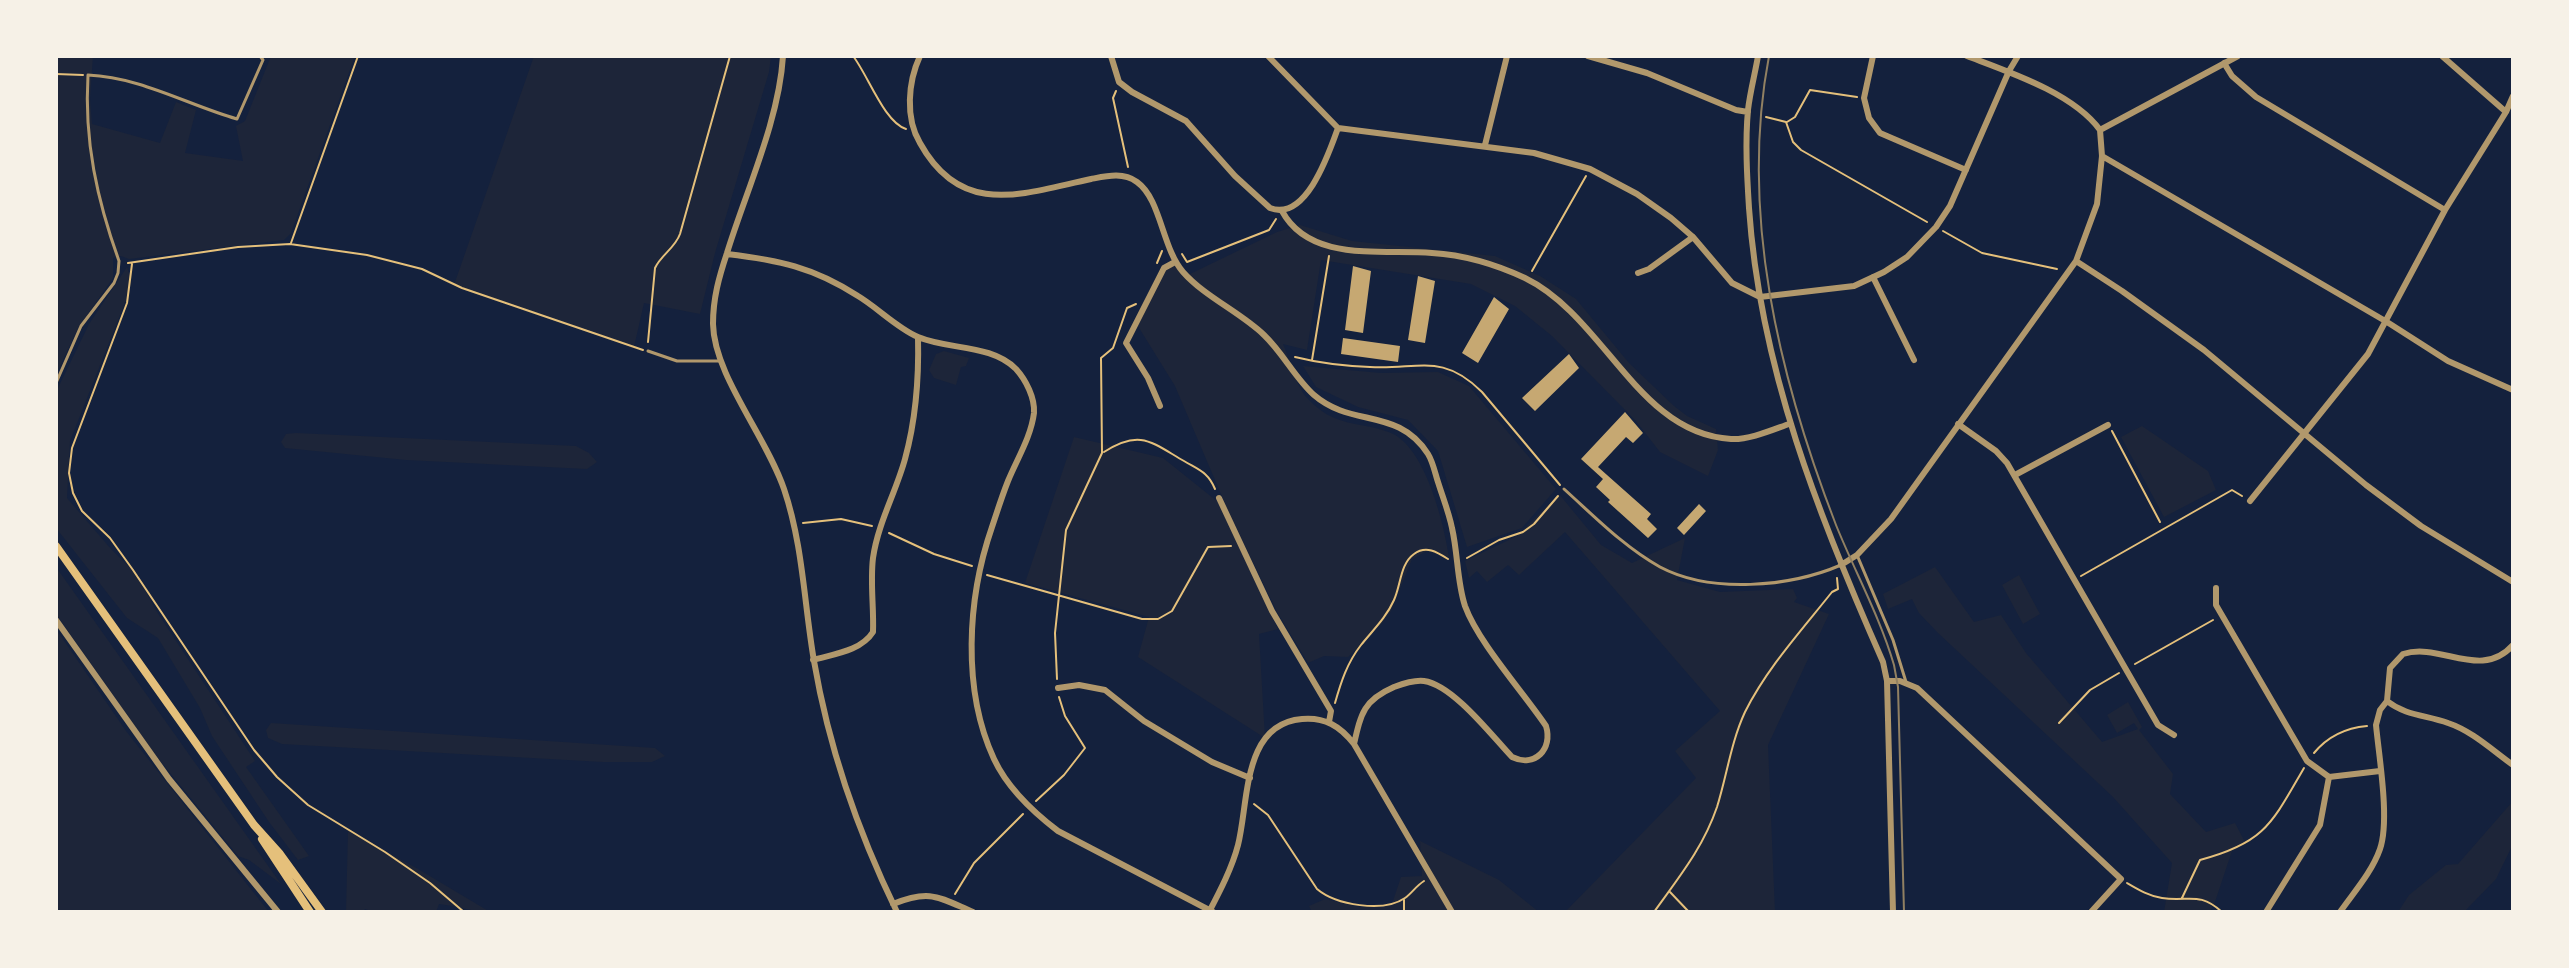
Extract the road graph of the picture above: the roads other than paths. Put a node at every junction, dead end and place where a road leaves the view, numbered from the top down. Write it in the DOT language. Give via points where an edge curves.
graph roads {
  1 [pos="260,56"];
  2 [pos="783,56"];
  3 [pos="920,56"];
  4 [pos="1111,56"];
  5 [pos="1268,56"];
  6 [pos="1507,56"];
  7 [pos="1588,56"];
  8 [pos="1758,56"];
  9 [pos="1873,56"];
  10 [pos="1967,56"];
  11 [pos="2018,56"];
  12 [pos="2238,56"];
  13 [pos="2442,56"];
  14 [pos="2224,63"];
  15 [pos="2009,71"];
  16 [pos="2513,96"];
  17 [pos="1748,112"];
  18 [pos="2506,112"];
  19 [pos="1338,128"];
  20 [pos="2100,130"];
  21 [pos="1485,145"];
  22 [pos="2102,156"];
  23 [pos="1966,170"];
  24 [pos="2445,210"];
  25 [pos="1282,211"];
  26 [pos="1693,237"];
  27 [pos="727,254"];
  28 [pos="2076,261"];
  29 [pos="1175,262"];
  30 [pos="1638,273"];
  31 [pos="1873,277"];
  32 [pos="1760,297"];
  33 [pos="2387,322"];
  34 [pos="918,337"];
  35 [pos="648,351"];
  36 [pos="1914,360"];
  37 [pos="719,361"];
  38 [pos="56,383"];
  39 [pos="2513,390"];
  40 [pos="1160,406"];
  41 [pos="1789,424"];
  42 [pos="1958,424"];
  43 [pos="2108,425"];
  44 [pos="2305,433"];
  45 [pos="2015,475"];
  46 [pos="1564,489"];
  47 [pos="1219,498"];
  48 [pos="2250,501"];
  49 [pos="56,546"];
  50 [pos="1857,555"];
  51 [pos="1842,569"];
  52 [pos="2513,582"];
  53 [pos="2216,588"];
  54 [pos="56,620"];
  55 [pos="2513,645"];
  56 [pos="813,660"];
  57 [pos="1887,681"];
  58 [pos="1906,683"];
  59 [pos="1058,688"];
  60 [pos="2387,701"];
  61 [pos="1329,722"];
  62 [pos="2174,735"];
  63 [pos="1354,744"];
  64 [pos="2513,765"];
  65 [pos="2380,771"];
  66 [pos="2329,777"];
  67 [pos="1250,778"];
  68 [pos="254,825"];
  69 [pos="893,904"];
  70 [pos="962,909"];
  71 [pos="1210,911"];
  72 [pos="278,912"];
  73 [pos="310,912"];
  74 [pos="322,912"];
  75 [pos="897,912"];
  76 [pos="973,912"];
  77 [pos="1452,912"];
  78 [pos="1893,912"];
  79 [pos="2091,912"];
  80 [pos="2266,912"];
  81 [pos="2340,912"];
  1 -- 38 [label="lane" via="263,60 237,119 128,80 88,75 95,187 119,261 118,273 81,326"];
  2 -- 27 [label="street" via="773,112"];
  3 -- 29 [label="street" via="911,116 930,161 944,174 984,194 1008,196 1127,176 1141,184 1151,201"];
  4 -- 25 [label="street" via="1119,82 1186,121 1235,176 1270,208"];
  5 -- 19 [label="street"];
  6 -- 21 [label="street"];
  7 -- 17 [label="street"];
  8 -- 17 [label="street"];
  9 -- 23 [label="street" via="1864,98 1880,133"];
  10 -- 15 [label="street"];
  11 -- 15 [label="street"];
  12 -- 14 [label="street"];
  13 -- 18 [label="street"];
  14 -- 20 [label="street"];
  14 -- 24 [label="street" via="2256,97"];
  15 -- 20 [label="street" via="2081,108"];
  15 -- 23 [label="street"];
  16 -- 18 [label="street"];
  17 -- 32 [label="street" via="1751,243"];
  18 -- 24 [label="street"];
  19 -- 21 [label="street"];
  19 -- 25 [label="street" via="1313,185"];
  20 -- 22 [label="street"];
  21 -- 26 [label="street" via="1590,169 1637,194"];
  22 -- 28 [label="street" via="2097,204"];
  22 -- 33 [label="street"];
  23 -- 31 [label="street" via="1936,227 1907,257"];
  24 -- 33 [label="street"];
  25 -- 41 [label="street" via="1290,226 1331,247 1466,257 1528,279 1578,317 1662,412 1704,435 1733,439"];
  26 -- 30 [label="street"];
  26 -- 32 [label="street" via="1732,283"];
  27 -- 34 [label="street" via="775,259 815,272"];
  27 -- 37 [label="street" via="716,285 713,325"];
  28 -- 42 [label="street"];
  28 -- 44 [label="street" via="2204,350"];
  29 -- 40 [label="street" via="1164,268 1126,343"];
  29 -- 63 [label="street" via="1184,275 1262,332 1311,392 1344,413 1396,423 1430,456 1452,526 1462,595 1476,628 1546,726 1547,745 1526,761 1512,757 1450,693 1425,681 1375,696 1360,716"];
  31 -- 32 [label="street" via="1854,286"];
  31 -- 36 [label="street"];
  32 -- 41 [label="street"];
  33 -- 39 [label="street" via="2448,361"];
  33 -- 44 [label="street"];
  34 -- 56 [label="street" via="915,415 873,560 873,632 866,642"];
  34 -- 71 [label="street" via="995,356 1015,368 1029,388 1034,411 980,573 974,682 980,722 995,762 1029,807 1058,831"];
  35 -- 37 [label="lane" via="677,361"];
  37 -- 56 [label="street" via="783,486 803,566"];
  41 -- 51 [label="street"];
  42 -- 45 [label="street" via="1996,451"];
  42 -- 50 [label="street" via="1891,519"];
  43 -- 45 [label="street"];
  44 -- 48 [label="street"];
  44 -- 52 [label="street" via="2421,526"];
  45 -- 62 [label="street" via="2158,725"];
  46 -- 51 [label="lane" via="1641,555 1685,577 1784,582"];
  47 -- 61 [label="street" via="1272,611 1331,711"];
  49 -- 68 [label="main road"];
  50 -- 51 [label="street"];
  50 -- 58 [label="lane"];
  51 -- 57 [label="street"];
  53 -- 66 [label="street" via="2221,615 2307,761"];
  54 -- 72 [label="street" via="169,779"];
  55 -- 60 [label="street" via="2497,657 2476,662 2427,651 2403,654 2390,668"];
  56 -- 69 [label="street" via="852,808"];
  57 -- 58 [label="street"];
  57 -- 78 [label="street"];
  58 -- 79 [label="street" via="2121,879"];
  59 -- 67 [label="street" via="1105,690 1144,721"];
  60 -- 64 [label="street" via="2412,715 2466,730"];
  60 -- 65 [label="street" via="2376,725"];
  61 -- 63 [label="street"];
  61 -- 67 [label="street" via="1309,718 1278,726 1265,738"];
  63 -- 77 [label="street"];
  65 -- 66 [label="street"];
  65 -- 81 [label="street" via="2382,845"];
  66 -- 80 [label="street" via="2320,825"];
  67 -- 71 [label="street" via="1238,847"];
  68 -- 73 [label="main road"];
  68 -- 74 [label="main road"];
  69 -- 70 [label="street" via="925,894"];
  69 -- 75 [label="street"];
  70 -- 76 [label="street"];
}
